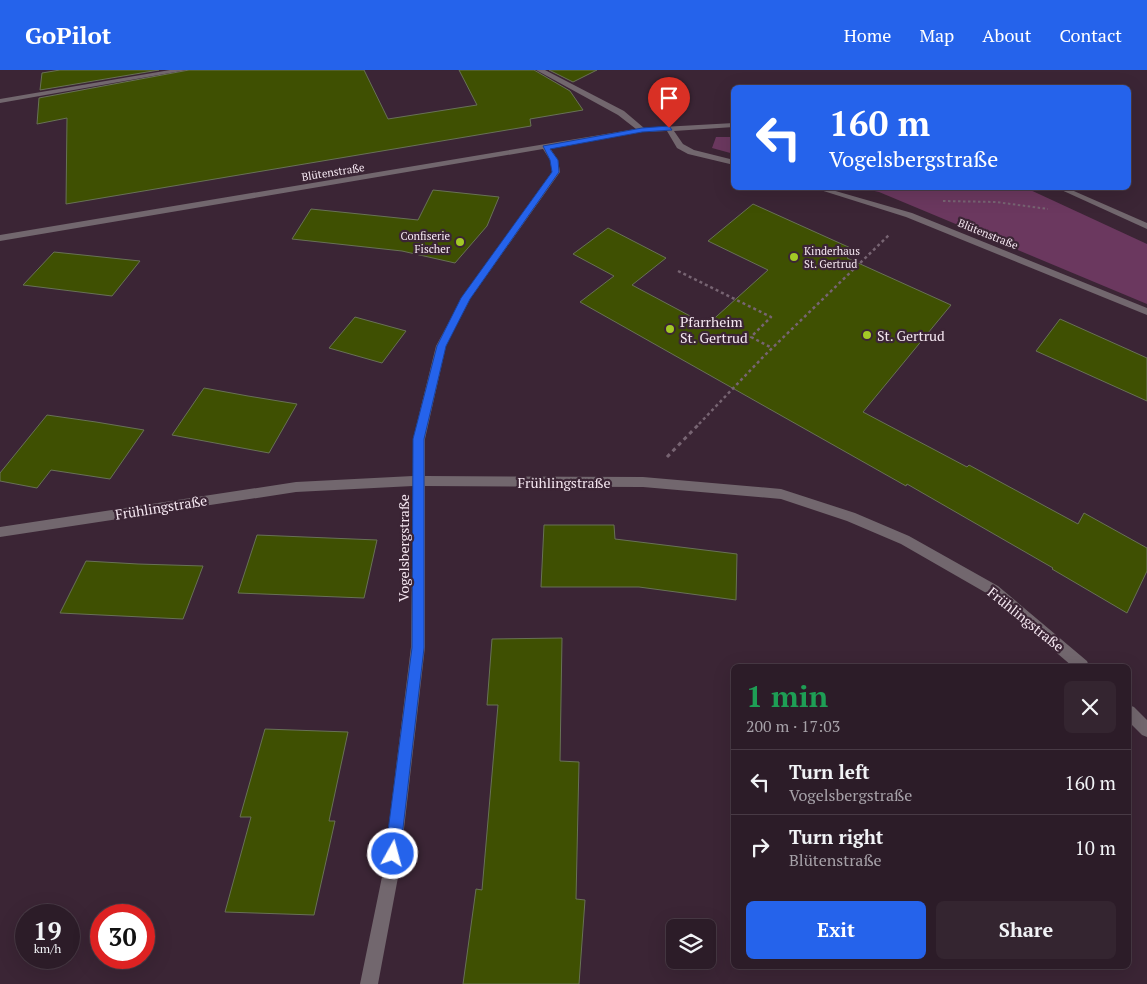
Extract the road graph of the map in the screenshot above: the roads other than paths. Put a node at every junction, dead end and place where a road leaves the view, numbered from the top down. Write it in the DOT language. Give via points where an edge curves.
graph roads {
  1 [pos="184,70"];
  2 [pos="540,70"];
  3 [pos="0,101"];
  4 [pos="731,125"];
  5 [pos="669,128"];
  6 [pos="642,130"];
  7 [pos="546,148"];
  8 [pos="731,163"];
  9 [pos="825,190"];
  10 [pos="1066,190"];
  11 [pos="1147,226"];
  12 [pos="0,238"];
  13 [pos="1147,312"];
  14 [pos="419,481"];
  15 [pos="0,532"];
  16 [pos="1080,664"];
  17 [pos="1131,714"];
  18 [pos="1147,730"];
  19 [pos="369,984"];
  1 -- 3 [label="street"];
  2 -- 6 [label="street" via="621,113"];
  4 -- 5 [label="street, Blütenstraße"];
  5 -- 6 [label="street, Blütenstraße"];
  5 -- 8 [label="street" via="680,146"];
  6 -- 7 [label="street, Blütenstraße"];
  7 -- 12 [label="street, Blütenstraße"];
  7 -- 14 [label="street, Vogelsbergstraße" via="554,160 556,172 466,298 441,346 419,439"];
  9 -- 13 [label="street, Blütenstraße" via="918,218"];
  10 -- 11 [label="street"];
  14 -- 15 [label="street, Frühlingstraße" via="296,487"];
  14 -- 16 [label="street, Frühlingstraße" via="643,482 781,494 851,517 905,540 993,590"];
  14 -- 19 [label="street, Vogelsbergstraße" via="418,648 390,872"];
  17 -- 18 [label="street"];
}
